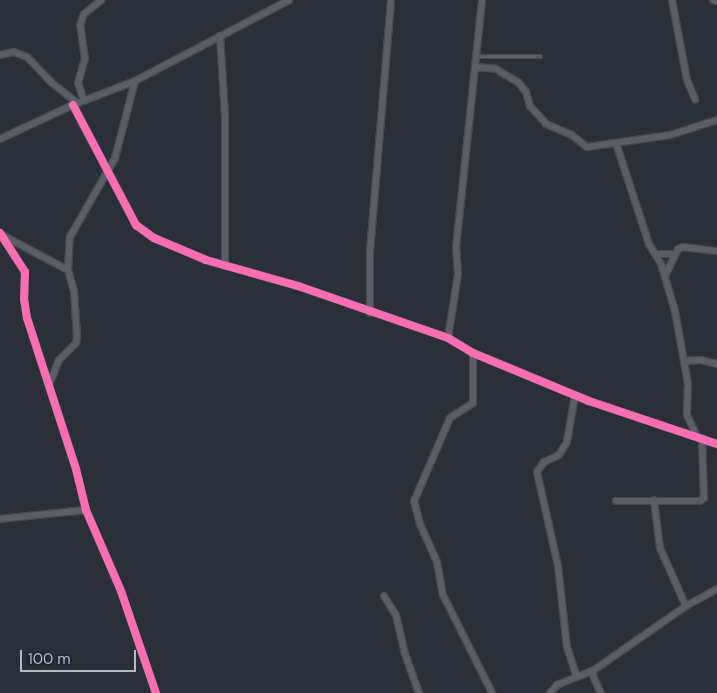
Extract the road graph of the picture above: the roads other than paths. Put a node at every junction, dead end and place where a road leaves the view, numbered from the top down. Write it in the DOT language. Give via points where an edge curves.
graph roads {
  1 [pos="101,0"];
  2 [pos="289,0"];
  3 [pos="392,0"];
  4 [pos="482,0"];
  5 [pos="672,0"];
  6 [pos="713,0"];
  7 [pos="717,1"];
  8 [pos="220,36"];
  9 [pos="0,55"];
  10 [pos="476,56"];
  11 [pos="540,56"];
  12 [pos="475,67"];
  13 [pos="135,81"];
  14 [pos="695,99"];
  15 [pos="78,103"];
  16 [pos="717,120"];
  17 [pos="0,140"];
  18 [pos="616,143"];
  19 [pos="108,174"];
  20 [pos="0,233"];
  21 [pos="717,251"];
  22 [pos="656,254"];
  23 [pos="673,254"];
  24 [pos="225,266"];
  25 [pos="68,270"];
  26 [pos="665,276"];
  27 [pos="370,312"];
  28 [pos="448,338"];
  29 [pos="473,353"];
  30 [pos="684,361"];
  31 [pos="717,364"];
  32 [pos="49,387"];
  33 [pos="575,395"];
  34 [pos="699,437"];
  35 [pos="717,444"];
  36 [pos="654,500"];
  37 [pos="616,501"];
  38 [pos="86,510"];
  39 [pos="0,519"];
  40 [pos="717,589"];
  41 [pos="384,596"];
  42 [pos="686,606"];
  43 [pos="591,671"];
  44 [pos="577,677"];
  45 [pos="156,693"];
  46 [pos="419,693"];
  47 [pos="492,693"];
  48 [pos="550,693"];
  49 [pos="601,693"];
  1 -- 15 [label="street" via="84,14 80,25 85,59 78,83"];
  2 -- 8 [label="street"];
  3 -- 27 [label="street" via="370,251"];
  4 -- 10 [label="street"];
  5 -- 14 [label="street" via="686,80"];
  6 -- 7 [label="street"];
  8 -- 13 [label="street"];
  8 -- 24 [label="street" via="225,115"];
  9 -- 15 [label="street" via="14,52 27,57 52,83"];
  10 -- 11 [label="lane"];
  10 -- 12 [label="street"];
  12 -- 18 [label="street" via="496,69 518,82 526,92 530,106 546,124 572,135 587,147"];
  12 -- 28 [label="street" via="456,248 458,274"];
  13 -- 15 [label="street"];
  13 -- 19 [label="street" via="116,158"];
  15 -- 17 [label="street"];
  15 -- 19 [label="street"];
  16 -- 18 [label="street" via="670,135"];
  18 -- 22 [label="street" via="649,244"];
  19 -- 24 [label="street" via="136,225 154,238"];
  19 -- 25 [label="street" via="74,226"];
  20 -- 25 [label="street"];
  20 -- 32 [label="street" via="25,272 27,318"];
  21 -- 23 [label="street" via="683,247"];
  22 -- 23 [label="street"];
  22 -- 26 [label="street"];
  23 -- 26 [label="street"];
  24 -- 27 [label="street" via="298,286"];
  25 -- 32 [label="street" via="74,291 77,337 76,343 59,360"];
  26 -- 30 [label="street"];
  27 -- 28 [label="street"];
  28 -- 29 [label="street"];
  29 -- 33 [label="street"];
  29 -- 47 [label="street" via="473,404 450,418 414,501 437,562 443,594"];
  30 -- 31 [label="street"];
  30 -- 34 [label="street" via="688,384 687,415"];
  32 -- 38 [label="street" via="76,468"];
  33 -- 34 [label="street"];
  33 -- 44 [label="street" via="567,442 559,455 544,462 537,472 558,566 568,647"];
  34 -- 35 [label="street"];
  34 -- 36 [label="street" via="704,498"];
  36 -- 37 [label="street"];
  36 -- 42 [label="street" via="660,548"];
  38 -- 39 [label="street"];
  38 -- 45 [label="street" via="121,591"];
  40 -- 42 [label="street"];
  41 -- 46 [label="street" via="396,616"];
  42 -- 43 [label="street"];
  43 -- 44 [label="street"];
  43 -- 49 [label="street"];
  44 -- 48 [label="street" via="557,685"];
}
